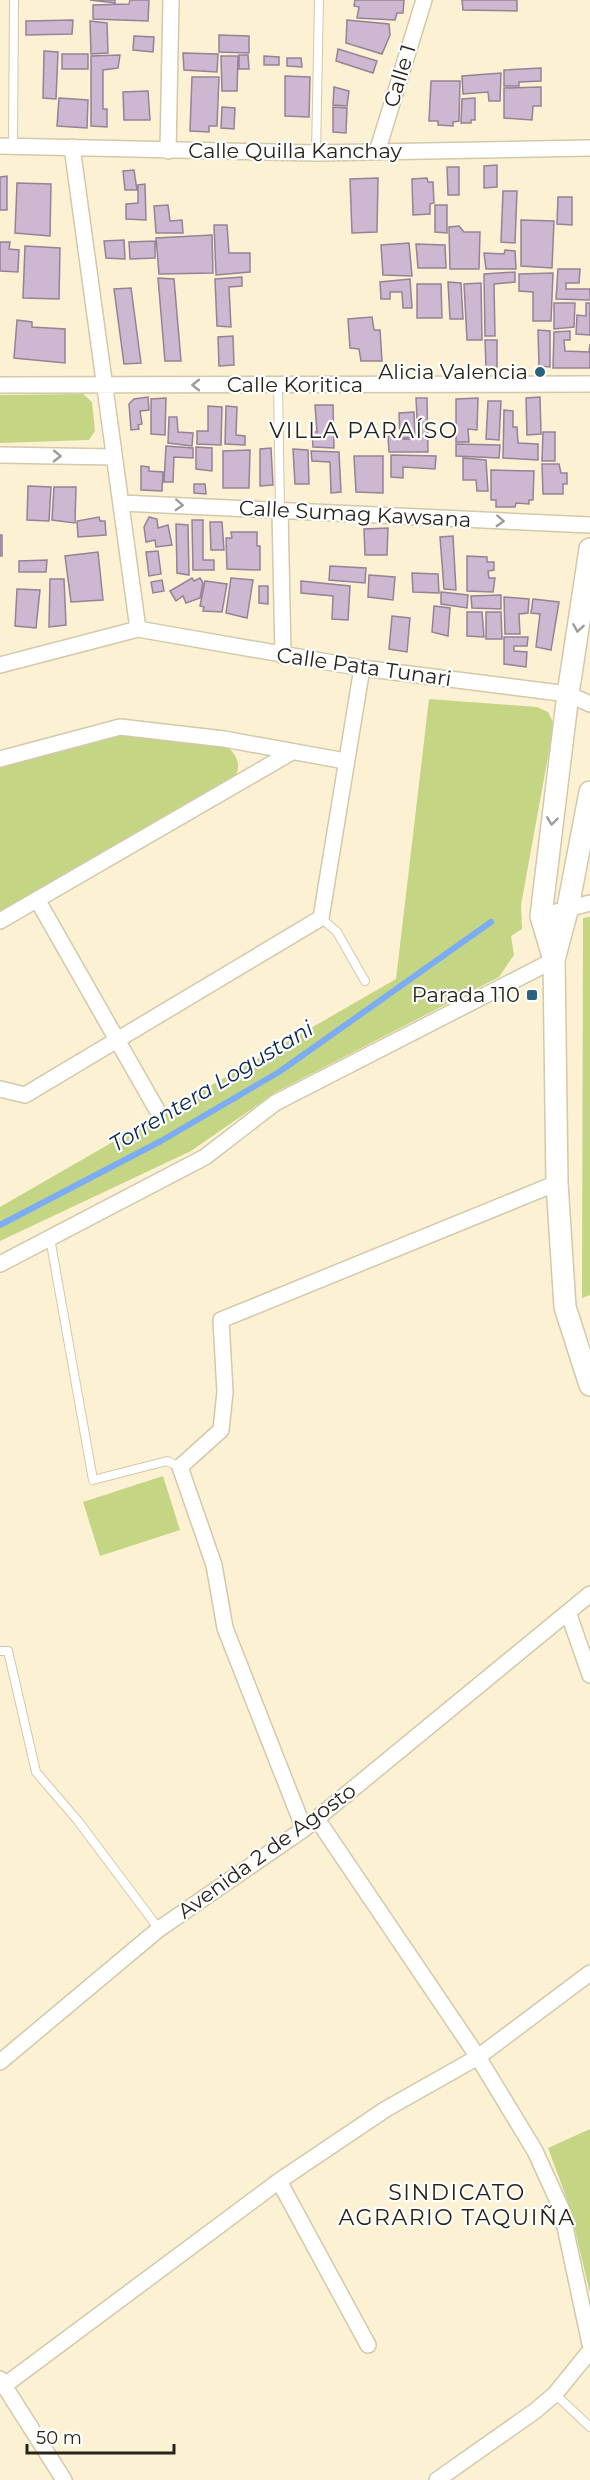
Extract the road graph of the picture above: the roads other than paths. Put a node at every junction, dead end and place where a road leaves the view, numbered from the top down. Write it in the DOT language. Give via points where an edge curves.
graph roads {
  1 [pos="15,0"];
  2 [pos="171,0"];
  3 [pos="319,0"];
  4 [pos="423,0"];
  5 [pos="7,146"];
  6 [pos="72,147"];
  7 [pos="590,148"];
  8 [pos="168,151"];
  9 [pos="378,152"];
  10 [pos="316,153"];
  11 [pos="590,384"];
  12 [pos="0,385"];
  13 [pos="105,385"];
  14 [pos="278,385"];
  15 [pos="0,455"];
  16 [pos="114,457"];
  17 [pos="121,503"];
  18 [pos="280,510"];
  19 [pos="590,525"];
  20 [pos="590,549"];
  21 [pos="138,629"];
  22 [pos="283,656"];
  23 [pos="0,665"];
  24 [pos="362,668"];
  25 [pos="568,694"];
  26 [pos="590,704"];
  27 [pos="292,752"];
  28 [pos="0,759"];
  29 [pos="345,761"];
  30 [pos="590,792"];
  31 [pos="38,901"];
  32 [pos="590,903"];
  33 [pos="568,908"];
  34 [pos="541,916"];
  35 [pos="321,918"];
  36 [pos="0,921"];
  37 [pos="554,960"];
  38 [pos="365,981"];
  39 [pos="118,1042"];
  40 [pos="0,1089"];
  41 [pos="157,1110"];
  42 [pos="557,1183"];
  43 [pos="50,1238"];
  44 [pos="0,1264"];
  45 [pos="590,1385"];
  46 [pos="180,1467"];
  47 [pos="590,1594"];
  48 [pos="568,1612"];
  49 [pos="0,1652"];
  50 [pos="590,1675"];
  51 [pos="318,1818"];
  52 [pos="304,1829"];
  53 [pos="159,1929"];
  54 [pos="590,1973"];
  55 [pos="478,2057"];
  56 [pos="0,2062"];
  57 [pos="279,2181"];
  58 [pos="590,2344"];
  59 [pos="368,2345"];
  60 [pos="590,2350"];
  61 [pos="2,2382"];
  62 [pos="555,2394"];
  63 [pos="590,2427"];
  64 [pos="63,2480"];
  65 [pos="437,2480"];
  1 -- 5 [label="lane"];
  2 -- 8 [label="street"];
  3 -- 10 [label="lane"];
  4 -- 9 [label="street, Calle 1"];
  5 -- 6 [label="street, Calle Quilla Kanchay"];
  6 -- 8 [label="street, Calle Quilla Kanchay"];
  6 -- 13 [label="street"];
  7 -- 9 [label="street, Calle Quilla Kanchay"];
  8 -- 10 [label="street, Calle Quilla Kanchay"];
  9 -- 10 [label="street, Calle Quilla Kanchay"];
  11 -- 14 [label="street, Calle Koritica"];
  12 -- 13 [label="street, Calle Koritica"];
  14 -- 13 [label="street, Calle Koritica, one-way"];
  13 -- 16 [label="street"];
  14 -- 18 [label="lane"];
  15 -- 16 [label="street, one-way"];
  16 -- 17 [label="street"];
  17 -- 18 [label="street, Calle Sumag Kawsana, one-way"];
  17 -- 21 [label="street"];
  18 -- 19 [label="street, Calle Sumag Kawsana, one-way"];
  18 -- 22 [label="street"];
  20 -- 25 [label="main road, one-way"];
  21 -- 22 [label="street, Calle Pata Tunari"];
  21 -- 23 [label="street"];
  22 -- 24 [label="street, Calle Pata Tunari"];
  24 -- 25 [label="street, Calle Pata Tunari"];
  24 -- 29 [label="street"];
  25 -- 26 [label="street, Calle Pata Tunari"];
  25 -- 34 [label="main road, one-way"];
  27 -- 28 [label="street" via="224,739 120,727"];
  27 -- 29 [label="street"];
  27 -- 31 [label="street"];
  29 -- 35 [label="street"];
  30 -- 33 [label="main road"];
  31 -- 36 [label="street"];
  31 -- 39 [label="street"];
  32 -- 33 [label="street"];
  33 -- 34 [label="street"];
  33 -- 37 [label="main road"];
  34 -- 37 [label="main road"];
  35 -- 38 [label="lane" via="337,932"];
  35 -- 39 [label="street"];
  37 -- 42 [label="main road"];
  37 -- 43 [label="street" via="275,1103 205,1157"];
  39 -- 40 [label="street" via="25,1095"];
  39 -- 41 [label="street"];
  42 -- 45 [label="main road" via="565,1307"];
  42 -- 46 [label="street" via="221,1320 225,1392 220,1430"];
  43 -- 44 [label="street"];
  43 -- 46 [label="lane" via="93,1480 167,1461"];
  46 -- 52 [label="street" via="214,1565 225,1628"];
  47 -- 48 [label="street, Avenida 2 de Agosto"];
  48 -- 50 [label="street"];
  48 -- 51 [label="street, Avenida 2 de Agosto"];
  49 -- 53 [label="lane" via="8,1652 36,1772"];
  51 -- 52 [label="street, Avenida 2 de Agosto"];
  51 -- 55 [label="street"];
  52 -- 53 [label="street, Avenida 2 de Agosto"];
  53 -- 56 [label="street, Avenida 2 de Agosto"];
  54 -- 55 [label="street"];
  55 -- 57 [label="street" via="386,2109"];
  55 -- 58 [label="street" via="535,2151 561,2208"];
  57 -- 59 [label="street"];
  57 -- 61 [label="street"];
  60 -- 62 [label="street"];
  61 -- 64 [label="street"];
  62 -- 63 [label="lane"];
  62 -- 65 [label="street"];
}
